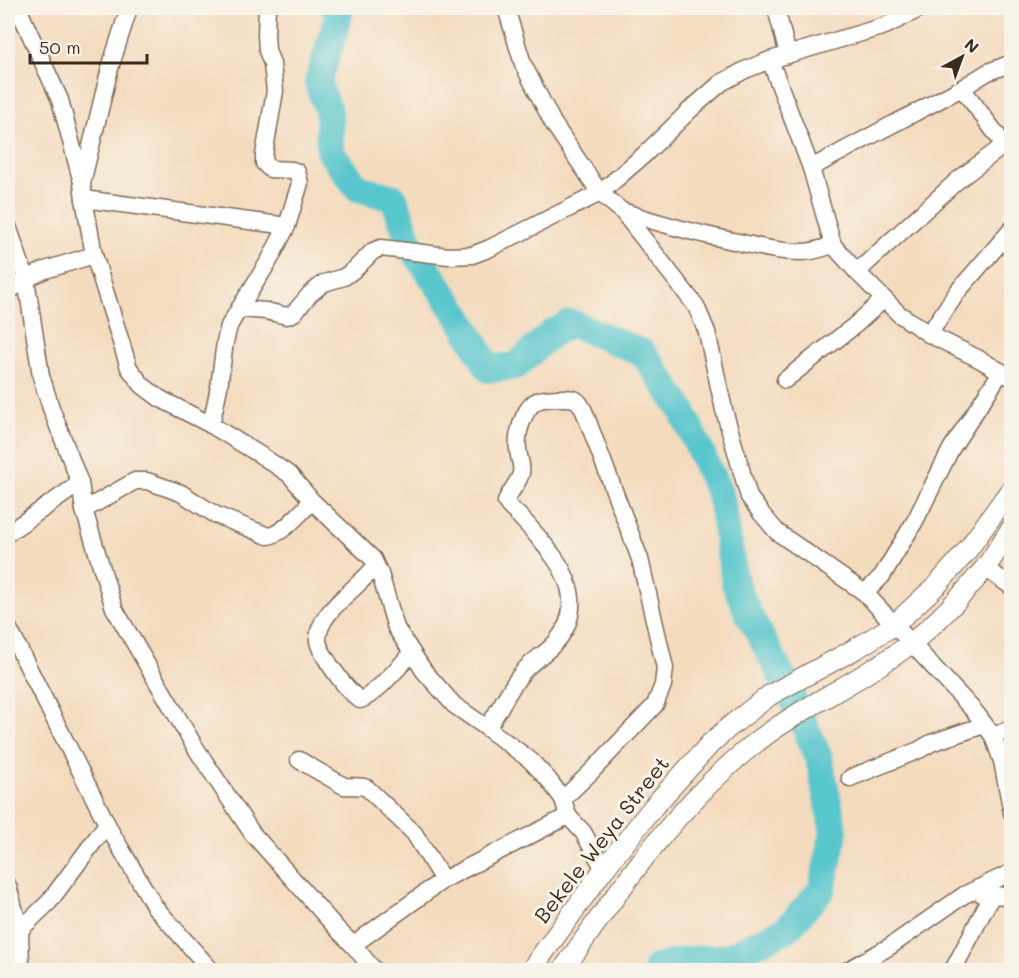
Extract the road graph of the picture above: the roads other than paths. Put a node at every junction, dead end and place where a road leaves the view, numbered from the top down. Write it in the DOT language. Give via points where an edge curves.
graph roads {
  1 [pos="18,8"];
  2 [pos="129,8"];
  3 [pos="267,8"];
  4 [pos="506,8"];
  5 [pos="776,8"];
  6 [pos="921,8"];
  7 [pos="788,55"];
  8 [pos="770,60"];
  9 [pos="1011,63"];
  10 [pos="962,88"];
  11 [pos="812,168"];
  12 [pos="83,191"];
  13 [pos="600,193"];
  14 [pos="622,211"];
  15 [pos="8,226"];
  16 [pos="287,226"];
  17 [pos="1011,229"];
  18 [pos="833,245"];
  19 [pos="94,255"];
  20 [pos="857,272"];
  21 [pos="26,279"];
  22 [pos="8,292"];
  23 [pos="884,299"];
  24 [pos="239,309"];
  25 [pos="929,334"];
  26 [pos="1006,375"];
  27 [pos="785,380"];
  28 [pos="211,425"];
  29 [pos="80,483"];
  30 [pos="1011,488"];
  31 [pos="312,501"];
  32 [pos="84,510"];
  33 [pos="1011,528"];
  34 [pos="8,534"];
  35 [pos="376,566"];
  36 [pos="985,568"];
  37 [pos="1011,587"];
  38 [pos="865,593"];
  39 [pos="894,625"];
  40 [pos="8,627"];
  41 [pos="910,643"];
  42 [pos="412,653"];
  43 [pos="487,728"];
  44 [pos="1011,728"];
  45 [pos="989,730"];
  46 [pos="299,760"];
  47 [pos="850,778"];
  48 [pos="563,799"];
  49 [pos="1011,813"];
  50 [pos="568,816"];
  51 [pos="107,824"];
  52 [pos="604,869"];
  53 [pos="1011,872"];
  54 [pos="443,880"];
  55 [pos="8,886"];
  56 [pos="964,895"];
  57 [pos="992,895"];
  58 [pos="1011,896"];
  59 [pos="20,930"];
  60 [pos="353,945"];
  61 [pos="21,970"];
  62 [pos="211,970"];
  63 [pos="374,970"];
  64 [pos="531,970"];
  65 [pos="563,970"];
  66 [pos="848,970"];
  67 [pos="953,970"];
  1 -- 12 [label="street" via="60,100"];
  2 -- 12 [label="street" via="110,68"];
  3 -- 16 [label="street" via="267,50 275,92 264,163 270,169 297,172 300,183"];
  4 -- 13 [label="street" via="523,64 553,123"];
  5 -- 7 [label="street"];
  6 -- 7 [label="street" via="885,26"];
  7 -- 8 [label="street"];
  8 -- 11 [label="street"];
  8 -- 13 [label="street" via="722,83"];
  9 -- 10 [label="street"];
  10 -- 11 [label="street"];
  10 -- 20 [label="street" via="1000,139 999,149 958,180"];
  11 -- 18 [label="street"];
  12 -- 16 [label="street"];
  12 -- 19 [label="street"];
  13 -- 14 [label="street"];
  13 -- 24 [label="street" via="472,255 381,248 373,251 344,277 324,283 287,316"];
  14 -- 18 [label="street" via="695,233 767,248 802,252"];
  14 -- 38 [label="street" via="696,306 707,332 749,497 777,532"];
  15 -- 21 [label="street"];
  16 -- 24 [label="street"];
  17 -- 25 [label="street" via="958,291"];
  18 -- 20 [label="street"];
  19 -- 21 [label="street"];
  19 -- 28 [label="street" via="129,368 159,398"];
  20 -- 23 [label="street"];
  21 -- 22 [label="street"];
  21 -- 29 [label="street" via="41,376"];
  23 -- 25 [label="street"];
  23 -- 27 [label="street"];
  24 -- 28 [label="street" via="225,342"];
  25 -- 26 [label="street"];
  26 -- 38 [label="street" via="951,449 915,521 882,576"];
  28 -- 31 [label="street" via="290,476"];
  29 -- 32 [label="street"];
  29 -- 34 [label="street"];
  30 -- 39 [label="main road, Bekele Weya Street" via="959,560"];
  31 -- 32 [label="street" via="272,536 216,515 181,493 147,481 135,481"];
  31 -- 35 [label="street"];
  32 -- 60 [label="street" via="114,608 195,747 252,833"];
  33 -- 36 [label="main road"];
  35 -- 42 [label="street" via="396,628"];
  35 -- 42 [label="street" via="327,616 318,642 322,652 344,685 360,700"];
  36 -- 37 [label="street"];
  36 -- 41 [label="main road"];
  38 -- 39 [label="street"];
  39 -- 41 [label="street"];
  39 -- 52 [label="main road, Bekele Weya Street" via="770,695 729,727 654,806"];
  40 -- 51 [label="street"];
  41 -- 45 [label="street"];
  41 -- 65 [label="main road" via="795,714 719,773 638,864"];
  42 -- 43 [label="street" via="454,705"];
  43 -- 48 [label="street" via="530,760"];
  43 -- 48 [label="street" via="510,687 555,644 570,613 572,597 565,576 506,502 521,475 518,432 533,403 572,398 580,402 584,411 640,559 665,668 655,705"];
  44 -- 45 [label="street"];
  45 -- 47 [label="street" via="931,743"];
  45 -- 49 [label="street" via="1002,761"];
  46 -- 54 [label="street" via="344,786 366,788 414,833"];
  48 -- 50 [label="street"];
  50 -- 52 [label="street" via="583,832"];
  50 -- 54 [label="street"];
  51 -- 59 [label="street" via="49,902"];
  51 -- 62 [label="street" via="155,907"];
  52 -- 64 [label="main road, Bekele Weya Street"];
  53 -- 56 [label="street"];
  54 -- 60 [label="street"];
  55 -- 59 [label="street"];
  56 -- 57 [label="street"];
  56 -- 66 [label="street"];
  57 -- 58 [label="street"];
  57 -- 67 [label="street"];
  59 -- 61 [label="street"];
  60 -- 63 [label="street"];
}
